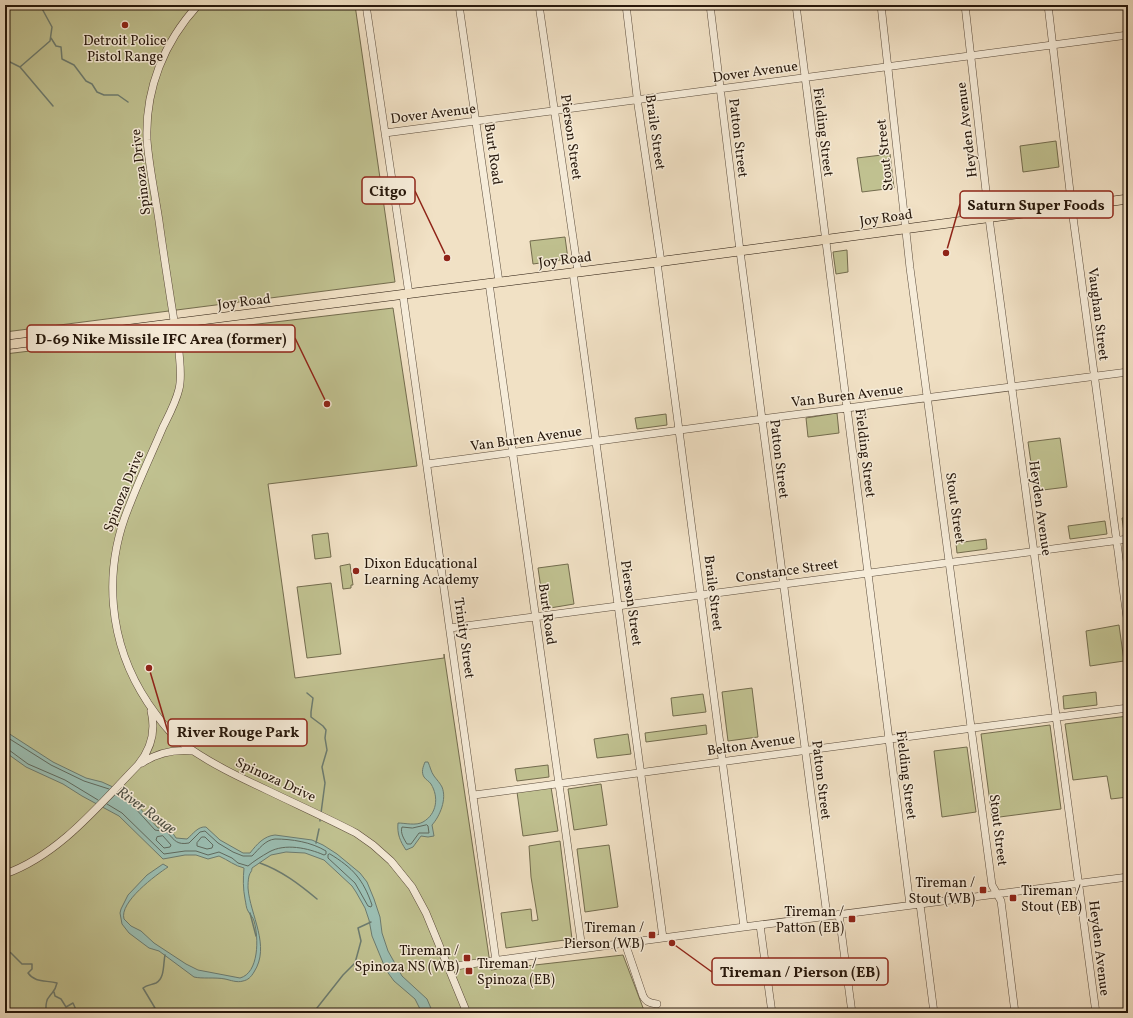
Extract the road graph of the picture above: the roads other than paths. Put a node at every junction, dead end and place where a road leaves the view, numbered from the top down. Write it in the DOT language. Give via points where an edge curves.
graph roads {
  1 [pos="198,5"];
  2 [pos="366,5"];
  3 [pos="459,5"];
  4 [pos="539,5"];
  5 [pos="626,5"];
  6 [pos="710,5"];
  7 [pos="796,5"];
  8 [pos="881,5"];
  9 [pos="965,5"];
  10 [pos="1048,5"];
  11 [pos="1128,35"];
  12 [pos="1052,45"];
  13 [pos="970,55"];
  14 [pos="888,66"];
  15 [pos="804,77"];
  16 [pos="720,88"];
  17 [pos="638,100"];
  18 [pos="554,110"];
  19 [pos="476,121"];
  20 [pos="385,133"];
  21 [pos="1128,199"];
  22 [pos="1072,208"];
  23 [pos="989,218"];
  24 [pos="906,229"];
  25 [pos="825,240"];
  26 [pos="740,251"];
  27 [pos="659,262"];
  28 [pos="576,272"];
  29 [pos="499,282"];
  30 [pos="490,284"];
  31 [pos="406,294"];
  32 [pos="174,324"];
  33 [pos="5,344"];
  34 [pos="1128,372"];
  35 [pos="1094,376"];
  36 [pos="1012,387"];
  37 [pos="928,397"];
  38 [pos="847,408"];
  39 [pos="762,419"];
  40 [pos="679,430"];
  41 [pos="596,441"];
  42 [pos="513,453"];
  43 [pos="427,464"];
  44 [pos="1128,539"];
  45 [pos="1116,540"];
  46 [pos="1033,551"];
  47 [pos="950,562"];
  48 [pos="868,572"];
  49 [pos="783,583"];
  50 [pos="702,594"];
  51 [pos="619,606"];
  52 [pos="536,616"];
  53 [pos="1128,625"];
  54 [pos="450,628"];
  55 [pos="150,705"];
  56 [pos="1128,708"];
  57 [pos="1056,718"];
  58 [pos="972,728"];
  59 [pos="890,739"];
  60 [pos="193,750"];
  61 [pos="805,750"];
  62 [pos="722,761"];
  63 [pos="138,766"];
  64 [pos="640,772"];
  65 [pos="559,783"];
  66 [pos="474,795"];
  67 [pos="5,874"];
  68 [pos="1128,877"];
  69 [pos="1079,884"];
  70 [pos="997,894"];
  71 [pos="920,904"];
  72 [pos="910,905"];
  73 [pos="839,914"];
  74 [pos="827,916"];
  75 [pos="760,925"];
  76 [pos="744,927"];
  77 [pos="663,938"];
  78 [pos="625,943"];
  79 [pos="582,948"];
  80 [pos="496,960"];
  81 [pos="448,967"];
  82 [pos="657,1004"];
  83 [pos="468,1013"];
  84 [pos="772,1013"];
  85 [pos="852,1013"];
  86 [pos="934,1013"];
  87 [pos="1015,1013"];
  88 [pos="1096,1013"];
  1 -- 32 [label="street, Spinoza Drive" via="177,31 162,59 152,86 148,113 148,149"];
  2 -- 20 [label="street, Trinity Street"];
  3 -- 19 [label="street, Burt Road"];
  4 -- 18 [label="street, Pierson Street"];
  5 -- 17 [label="street, Braile Street"];
  6 -- 16 [label="street, Patton Street"];
  7 -- 15 [label="street, Fielding Street"];
  8 -- 14 [label="street, Stout Street"];
  9 -- 13 [label="street, Heyden Avenue"];
  10 -- 12 [label="street, Vaughan Street"];
  11 -- 12 [label="street, Dover Avenue"];
  12 -- 13 [label="street, Dover Avenue"];
  12 -- 22 [label="street, Vaughan Street"];
  13 -- 14 [label="street, Dover Avenue"];
  13 -- 23 [label="street, Heyden Avenue"];
  14 -- 15 [label="street, Dover Avenue"];
  14 -- 24 [label="street, Stout Street"];
  15 -- 16 [label="street, Dover Avenue"];
  15 -- 25 [label="street, Fielding Street"];
  16 -- 17 [label="street, Dover Avenue"];
  16 -- 26 [label="street, Patton Street"];
  17 -- 18 [label="street, Dover Avenue"];
  17 -- 27 [label="street, Braile Street"];
  18 -- 19 [label="street, Dover Avenue"];
  18 -- 28 [label="street, Pierson Street"];
  19 -- 20 [label="street, Dover Avenue"];
  19 -- 29 [label="street, Burt Road"];
  20 -- 31 [label="street, Trinity Street"];
  21 -- 22 [label="main road, Joy Road"];
  22 -- 23 [label="main road, Joy Road"];
  22 -- 35 [label="street, Vaughan Street"];
  23 -- 24 [label="main road, Joy Road"];
  23 -- 36 [label="street, Heyden Avenue"];
  24 -- 25 [label="main road, Joy Road"];
  24 -- 37 [label="street, Stout Street"];
  25 -- 26 [label="main road, Joy Road"];
  25 -- 38 [label="street, Fielding Street"];
  26 -- 27 [label="main road, Joy Road"];
  26 -- 39 [label="street, Patton Street"];
  27 -- 28 [label="main road, Joy Road"];
  27 -- 40 [label="street, Braile Street"];
  28 -- 29 [label="main road, Joy Road"];
  28 -- 41 [label="street, Pierson Street"];
  29 -- 30 [label="main road, Joy Road"];
  30 -- 31 [label="main road, Joy Road"];
  30 -- 42 [label="street, Burt Road"];
  31 -- 32 [label="main road, Joy Road"];
  31 -- 43 [label="street, Trinity Street"];
  32 -- 33 [label="main road, Joy Road"];
  32 -- 55 [label="street, Spinoza Drive" via="180,367 179,389 124,517 116,545 112,574 113,608 119,641 132,676"];
  34 -- 35 [label="street, Van Buren Avenue"];
  35 -- 36 [label="street, Van Buren Avenue"];
  35 -- 45 [label="street, Vaughan Street"];
  36 -- 37 [label="street, Van Buren Avenue"];
  36 -- 46 [label="street, Heyden Avenue"];
  37 -- 38 [label="street, Van Buren Avenue"];
  37 -- 47 [label="street, Stout Street"];
  38 -- 39 [label="street, Van Buren Avenue"];
  38 -- 48 [label="street, Fielding Street"];
  39 -- 40 [label="street, Van Buren Avenue"];
  39 -- 49 [label="street, Patton Street"];
  40 -- 41 [label="street, Van Buren Avenue"];
  40 -- 50 [label="street, Braile Street"];
  41 -- 42 [label="street, Van Buren Avenue"];
  41 -- 51 [label="street, Pierson Street"];
  42 -- 43 [label="street, Van Buren Avenue"];
  42 -- 52 [label="street, Burt Road"];
  43 -- 54 [label="street, Trinity Street"];
  44 -- 45 [label="street, Constance Street"];
  45 -- 46 [label="street, Constance Street"];
  45 -- 53 [label="street, Vaughan Street"];
  46 -- 47 [label="street, Constance Street"];
  46 -- 57 [label="street, Heyden Avenue"];
  47 -- 48 [label="street, Constance Street"];
  47 -- 58 [label="street, Stout Street"];
  48 -- 49 [label="street, Constance Street"];
  48 -- 59 [label="street, Fielding Street"];
  49 -- 50 [label="street, Constance Street"];
  49 -- 61 [label="street, Patton Street"];
  50 -- 51 [label="street, Constance Street"];
  50 -- 62 [label="street, Braile Street"];
  51 -- 52 [label="street, Constance Street"];
  51 -- 64 [label="street, Pierson Street"];
  52 -- 54 [label="street, Constance Street"];
  52 -- 65 [label="street, Burt Road"];
  54 -- 66 [label="street, Trinity Street"];
  55 -- 60 [label="street, Spinoza Drive" via="170,732"];
  55 -- 63 [label="street" via="153,721 152,738 148,752"];
  56 -- 57 [label="street, Belton Avenue"];
  57 -- 58 [label="street, Belton Avenue"];
  57 -- 69 [label="street, Heyden Avenue"];
  58 -- 59 [label="street, Belton Avenue"];
  58 -- 70 [label="street, Stout Street" via="992,885"];
  59 -- 61 [label="street, Belton Avenue"];
  59 -- 72 [label="street, Fielding Street"];
  60 -- 63 [label="street" via="165,752"];
  60 -- 81 [label="street, Spinoza Drive" via="230,773 356,833 373,845 391,861 412,887"];
  61 -- 62 [label="street, Belton Avenue"];
  61 -- 74 [label="street, Patton Street"];
  62 -- 64 [label="street, Belton Avenue"];
  62 -- 76 [label="street, Braile Street"];
  63 -- 67 [label="street" via="60,843 29,864"];
  64 -- 65 [label="street, Belton Avenue"];
  64 -- 77 [label="street, Pierson Street"];
  65 -- 66 [label="street, Belton Avenue"];
  65 -- 79 [label="street, Burt Road"];
  66 -- 80 [label="street, Trinity Street"];
  68 -- 69 [label="street"];
  69 -- 70 [label="street"];
  69 -- 88 [label="street, Heyden Avenue"];
  70 -- 71 [label="street"];
  70 -- 87 [label="street, Stout Street" via="1001,901"];
  71 -- 72 [label="street"];
  71 -- 86 [label="street"];
  72 -- 73 [label="street"];
  73 -- 74 [label="street"];
  73 -- 85 [label="street"];
  74 -- 75 [label="street"];
  75 -- 76 [label="street"];
  75 -- 84 [label="street"];
  76 -- 77 [label="street"];
  77 -- 78 [label="street"];
  78 -- 79 [label="street"];
  78 -- 82 [label="street" via="645,1000"];
  79 -- 80 [label="street"];
  80 -- 81 [label="street"];
  81 -- 83 [label="street, Spinoza Drive"];
}
